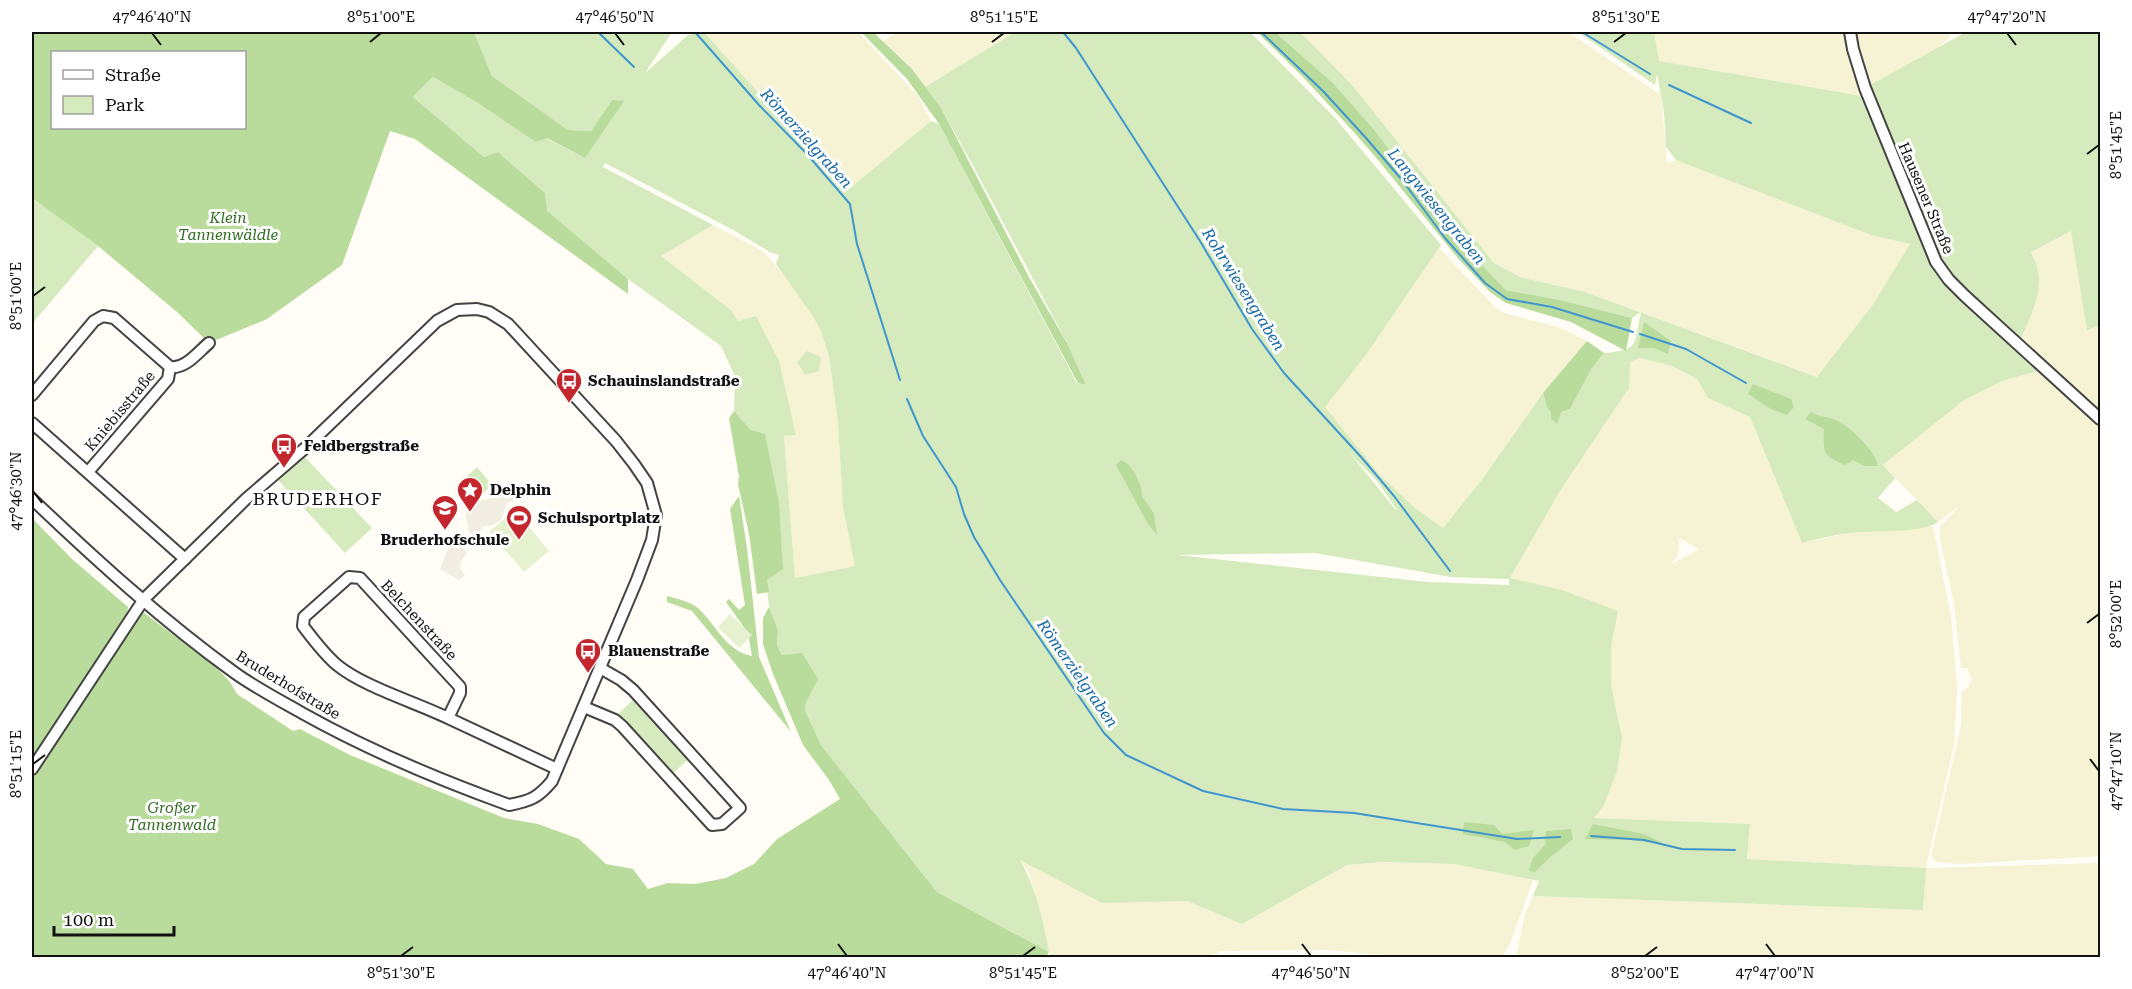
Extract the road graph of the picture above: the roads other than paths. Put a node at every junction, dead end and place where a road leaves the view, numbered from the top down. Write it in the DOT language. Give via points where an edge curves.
graph roads {
  1 [pos="1850,32"];
  2 [pos="209,343"];
  3 [pos="170,367"];
  4 [pos="32,395"];
  5 [pos="2100,419"];
  6 [pos="32,423"];
  7 [pos="88,472"];
  8 [pos="32,499"];
  9 [pos="184,560"];
  10 [pos="144,599"];
  11 [pos="600,668"];
  12 [pos="584,707"];
  13 [pos="448,718"];
  14 [pos="32,769"];
  15 [pos="557,769"];
  1 -- 5 [label="street, Hausener Straße" via="1865,88 1936,262 1965,296"];
  2 -- 3 [label="street, Kniebisstraße" via="184,365"];
  3 -- 4 [label="street, Kniebisstraße" via="114,318 103,316 94,321"];
  3 -- 7 [label="street, Kniebisstraße" via="168,379"];
  6 -- 7 [label="street, Kniebisstraße"];
  7 -- 9 [label="street, Kniebisstraße"];
  8 -- 10 [label="street, Bruderhofstraße"];
  9 -- 10 [label="street"];
  9 -- 11 [label="street" via="437,321 466,309 489,312 508,324 616,441 647,483 656,515 652,540"];
  10 -- 14 [label="street"];
  10 -- 15 [label="street, Bruderhofstraße" via="237,674 394,760 509,805 537,797"];
  11 -- 12 [label="street"];
  11 -- 12 [label="street" via="633,690 740,808 722,824 712,825 622,726"];
  12 -- 15 [label="street"];
  13 -- 13 [label="street, Belchenstraße" via="459,687 360,578 349,577 304,617 303,626 308,633 345,671"];
  13 -- 15 [label="street, Belchenstraße"];
}
